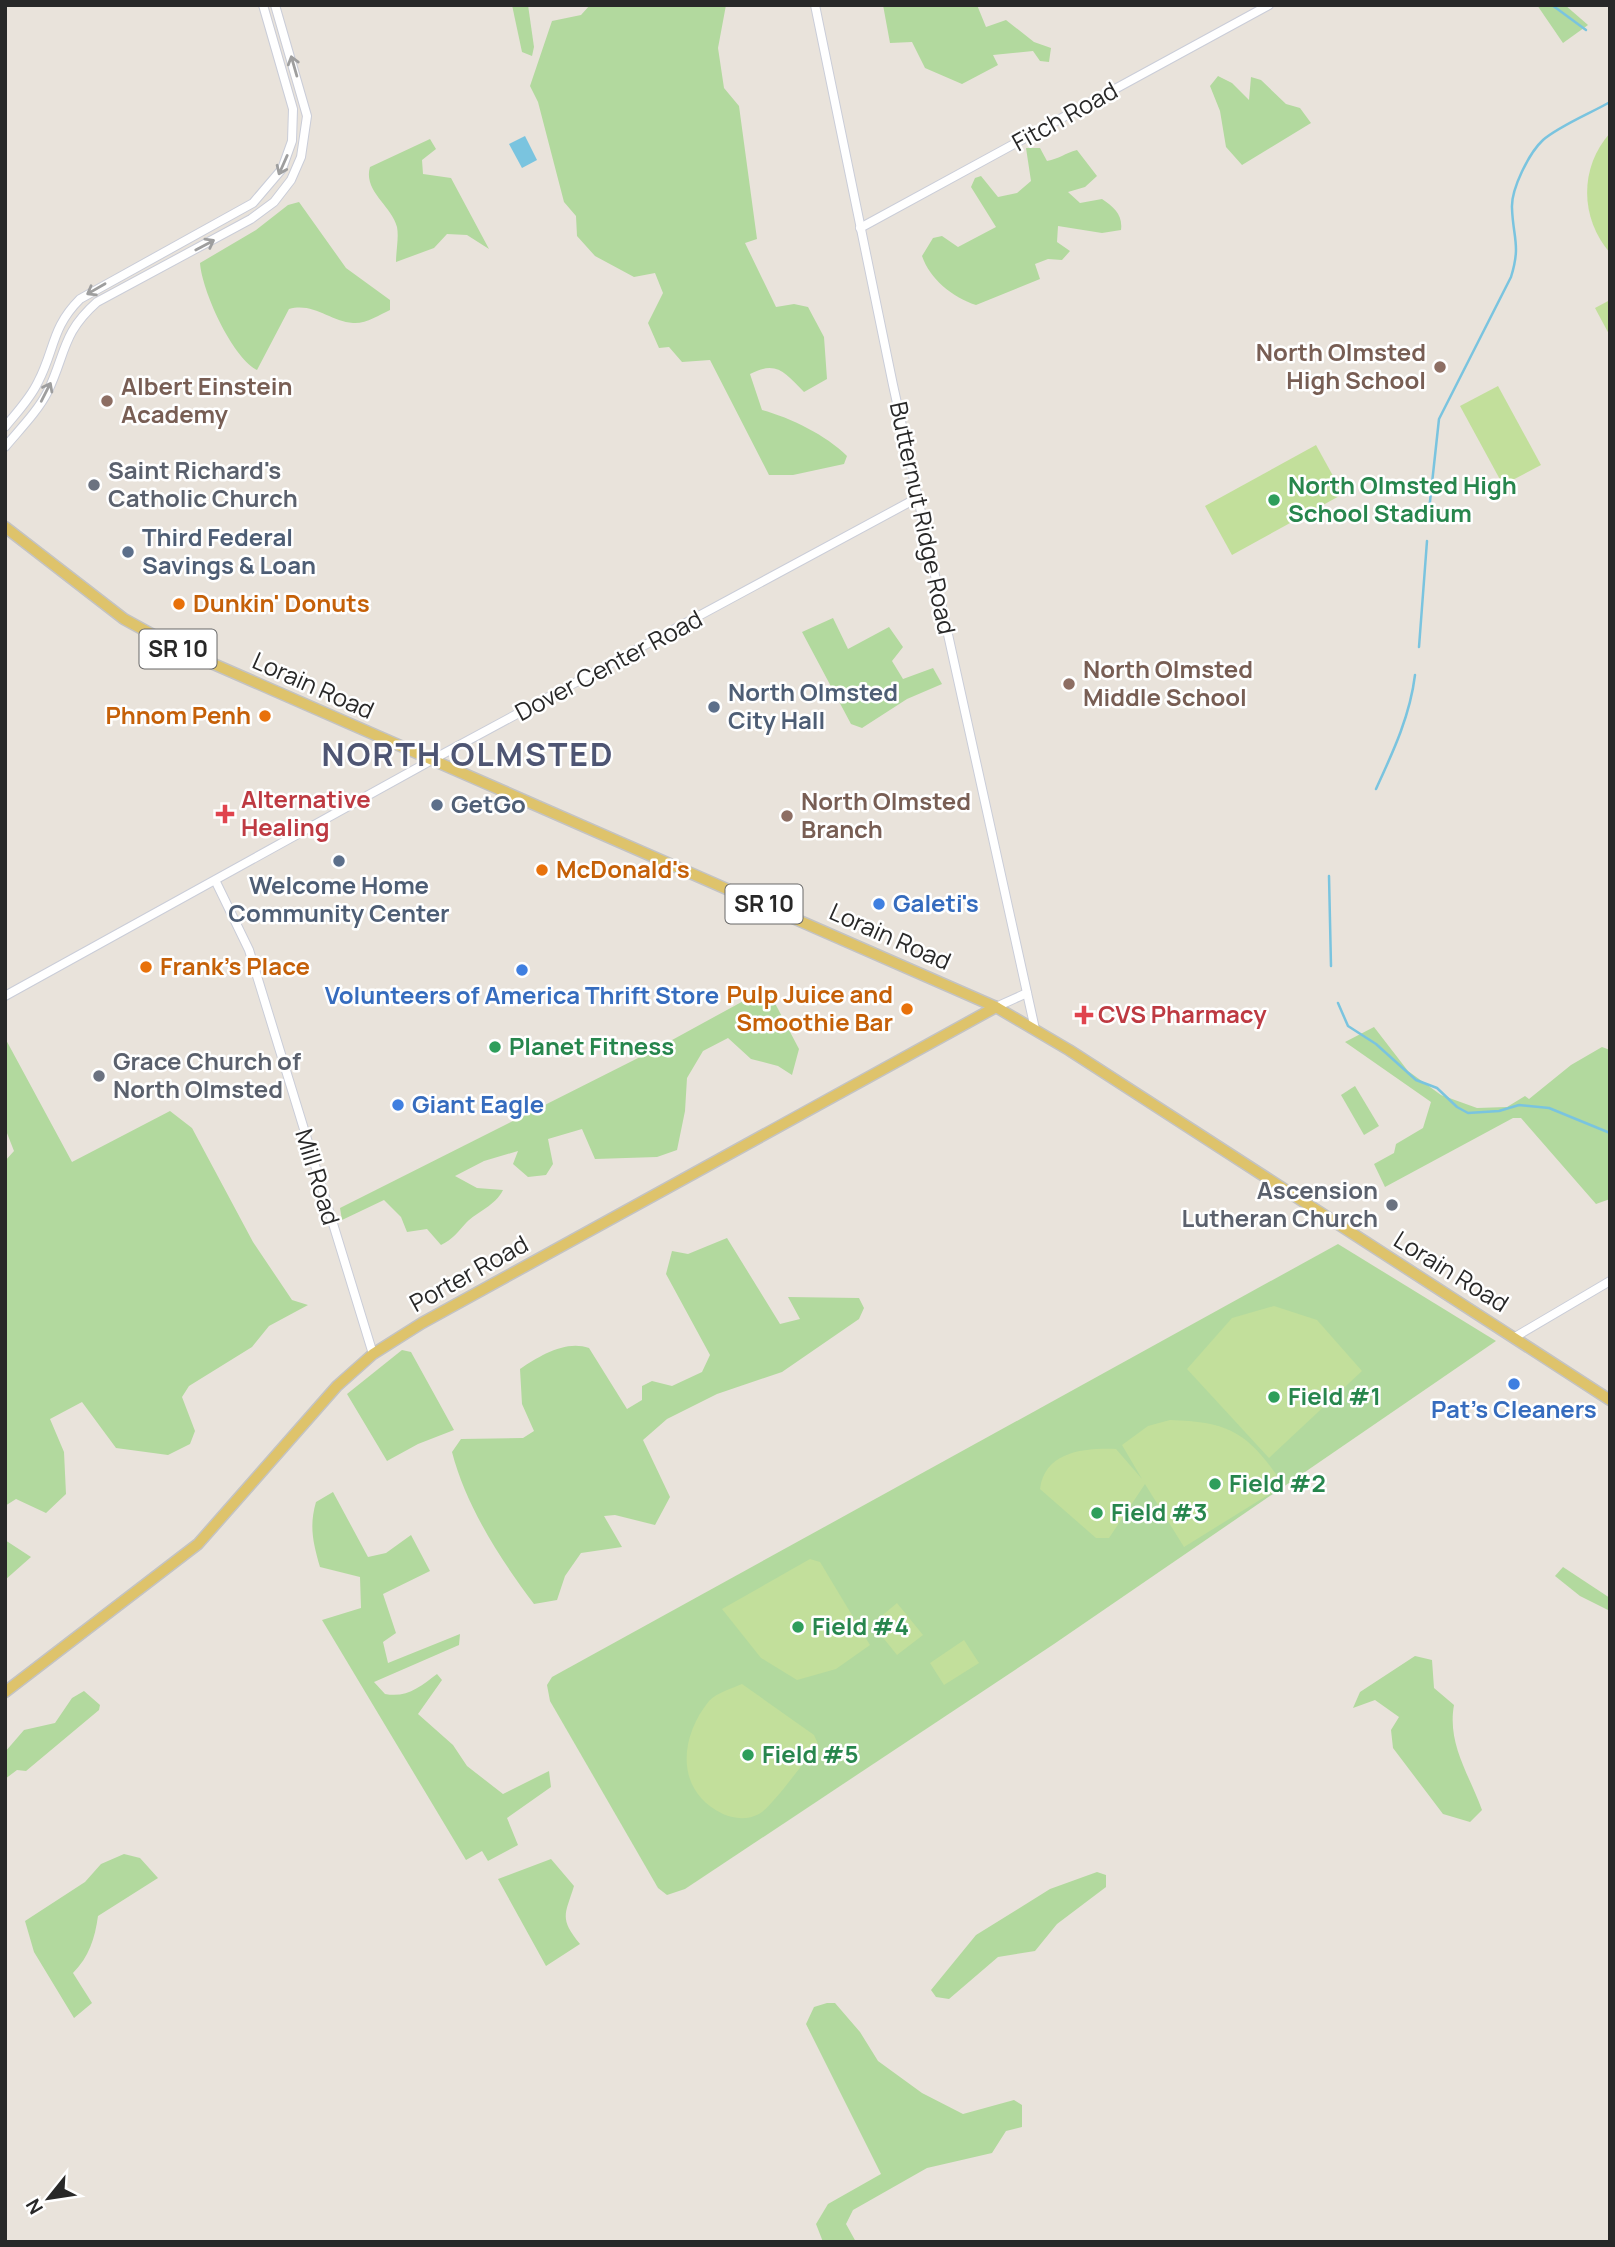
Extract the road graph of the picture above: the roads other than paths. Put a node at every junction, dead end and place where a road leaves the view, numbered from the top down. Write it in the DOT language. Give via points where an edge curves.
graph roads {
  1 [pos="263,5"];
  2 [pos="275,5"];
  3 [pos="815,5"];
  4 [pos="1269,5"];
  5 [pos="860,228"];
  6 [pos="5,427"];
  7 [pos="5,447"];
  8 [pos="919,497"];
  9 [pos="5,527"];
  10 [pos="430,761"];
  11 [pos="216,882"];
  12 [pos="1027,993"];
  13 [pos="5,996"];
  14 [pos="996,1007"];
  15 [pos="1035,1029"];
  16 [pos="1610,1281"];
  17 [pos="1515,1337"];
  18 [pos="373,1354"];
  19 [pos="1610,1400"];
  20 [pos="5,1692"];
  1 -- 6 [label="street, one-way" via="293,109 292,141 282,169 253,203 80,299 52,339 40,380"];
  7 -- 2 [label="street, one-way" via="41,404 66,340 88,310 263,211 291,180 301,157 307,116"];
  3 -- 5 [label="street, Butternut Ridge Road"];
  4 -- 5 [label="street, Fitch Road"];
  5 -- 8 [label="street, Butternut Ridge Road"];
  8 -- 10 [label="street, Dover Center Road"];
  8 -- 12 [label="street, Butternut Ridge Road"];
  9 -- 10 [label="main road, Lorain Road / SR 10" via="69,579 150,634"];
  10 -- 11 [label="street, Dover Center Road"];
  10 -- 14 [label="main road, Lorain Road / SR 10"];
  11 -- 13 [label="street, Dover Center Road"];
  11 -- 18 [label="street, Mill Road" via="249,950"];
  12 -- 14 [label="street, Porter Road"];
  12 -- 15 [label="street, Butternut Ridge Road"];
  14 -- 15 [label="main road, Lorain Road / SR 10"];
  14 -- 18 [label="main road, Porter Road"];
  15 -- 17 [label="main road, Lorain Road / SR 10"];
  16 -- 17 [label="street"];
  17 -- 19 [label="main road, Lorain Road / SR 10"];
  18 -- 20 [label="main road, Porter Road" via="337,1386 198,1544"];
}
